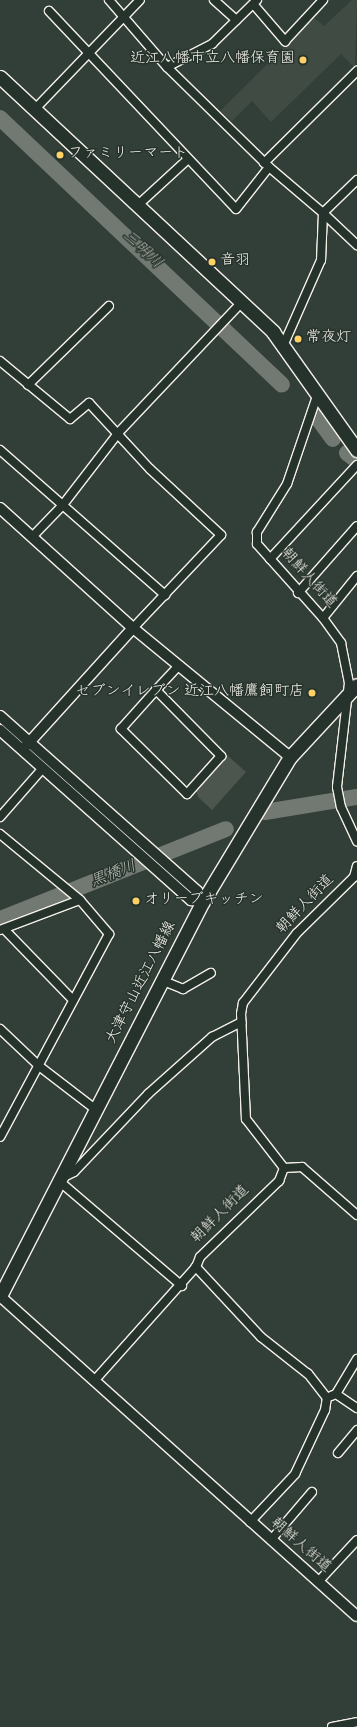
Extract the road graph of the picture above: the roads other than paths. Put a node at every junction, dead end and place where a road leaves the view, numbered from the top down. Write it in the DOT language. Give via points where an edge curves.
graph roads {
  1 [pos="109,0"];
  2 [pos="140,0"];
  3 [pos="214,0"];
  4 [pos="323,0"];
  5 [pos="256,2"];
  6 [pos="49,11"];
  7 [pos="124,17"];
  8 [pos="236,20"];
  9 [pos="89,55"];
  10 [pos="167,67"];
  11 [pos="357,71"];
  12 [pos="0,77"];
  13 [pos="36,108"];
  14 [pos="188,159"];
  15 [pos="267,165"];
  16 [pos="357,180"];
  17 [pos="138,205"];
  18 [pos="323,213"];
  19 [pos="357,245"];
  20 [pos="242,302"];
  21 [pos="109,306"];
  22 [pos="284,344"];
  23 [pos="0,361"];
  24 [pos="28,385"];
  25 [pos="318,392"];
  26 [pos="119,432"];
  27 [pos="0,450"];
  28 [pos="357,450"];
  29 [pos="357,465"];
  30 [pos="62,506"];
  31 [pos="0,508"];
  32 [pos="357,526"];
  33 [pos="33,536"];
  34 [pos="270,559"];
  35 [pos="357,576"];
  36 [pos="298,593"];
  37 [pos="165,595"];
  38 [pos="323,618"];
  39 [pos="133,628"];
  40 [pos="179,665"];
  41 [pos="357,684"];
  42 [pos="156,690"];
  43 [pos="348,695"];
  44 [pos="0,716"];
  45 [pos="0,730"];
  46 [pos="26,746"];
  47 [pos="290,757"];
  48 [pos="43,768"];
  49 [pos="0,817"];
  50 [pos="0,834"];
  51 [pos="357,842"];
  52 [pos="357,866"];
  53 [pos="80,900"];
  54 [pos="202,901"];
  55 [pos="2,929"];
  56 [pos="211,974"];
  57 [pos="162,980"];
  58 [pos="73,1000"];
  59 [pos="241,1022"];
  60 [pos="0,1028"];
  61 [pos="39,1066"];
  62 [pos="95,1109"];
  63 [pos="2,1126"];
  64 [pos="0,1137"];
  65 [pos="284,1168"];
  66 [pos="58,1180"];
  67 [pos="357,1215"];
  68 [pos="196,1267"];
  69 [pos="182,1286"];
  70 [pos="0,1296"];
  71 [pos="357,1359"];
  72 [pos="94,1381"];
  73 [pos="336,1394"];
  74 [pos="327,1398"];
  75 [pos="357,1408"];
  76 [pos="357,1430"];
  77 [pos="338,1453"];
  78 [pos="312,1492"];
  79 [pos="250,1522"];
  80 [pos="271,1540"];
  81 [pos="357,1540"];
  82 [pos="318,1582"];
  83 [pos="357,1616"];
  84 [pos="357,1722"];
  85 [pos="332,1727"];
  1 -- 7 [label="street"];
  2 -- 7 [label="street"];
  3 -- 8 [label="street"];
  4 -- 5 [label="street" via="285,41"];
  5 -- 8 [label="street"];
  6 -- 9 [label="street"];
  7 -- 9 [label="street"];
  7 -- 10 [label="street"];
  8 -- 10 [label="street" via="212,44"];
  9 -- 13 [label="street"];
  9 -- 14 [label="street"];
  10 -- 15 [label="street"];
  11 -- 15 [label="street"];
  12 -- 13 [label="main road"];
  13 -- 17 [label="main road"];
  14 -- 15 [label="street" via="236,209"];
  14 -- 17 [label="street"];
  15 -- 18 [label="street"];
  16 -- 18 [label="street"];
  17 -- 20 [label="main road"];
  18 -- 19 [label="street"];
  18 -- 22 [label="street" via="321,260"];
  20 -- 22 [label="main road"];
  20 -- 26 [label="street"];
  21 -- 24 [label="street"];
  22 -- 25 [label="main road"];
  23 -- 24 [label="street"];
  24 -- 26 [label="street" via="70,419 89,403"];
  25 -- 28 [label="main road"];
  25 -- 34 [label="street, 朝鮮人街道" via="287,484 257,532 257,544"];
  26 -- 30 [label="street"];
  26 -- 37 [label="street" via="150,469 221,535"];
  27 -- 30 [label="street"];
  29 -- 34 [label="street"];
  30 -- 33 [label="street"];
  30 -- 37 [label="street"];
  31 -- 33 [label="street"];
  32 -- 36 [label="street"];
  33 -- 39 [label="street"];
  34 -- 36 [label="street, 朝鮮人街道"];
  35 -- 38 [label="street"];
  36 -- 38 [label="street, 朝鮮人街道"];
  37 -- 39 [label="street"];
  38 -- 43 [label="street, 朝鮮人街道" via="340,643 348,672"];
  39 -- 40 [label="street"];
  39 -- 46 [label="street"];
  40 -- 42 [label="street"];
  40 -- 47 [label="street"];
  41 -- 43 [label="main road, 大津守山近江八幡線"];
  42 -- 42 [label="street" via="120,729 187,794 220,756"];
  43 -- 47 [label="main road, 大津守山近江八幡線"];
  43 -- 51 [label="street, 朝鮮人街道" via="337,786 341,807"];
  44 -- 46 [label="street"];
  45 -- 46 [label="street"];
  46 -- 48 [label="street"];
  46 -- 54 [label="street" via="169,866"];
  47 -- 54 [label="main road, 大津守山近江八幡線"];
  48 -- 49 [label="street"];
  48 -- 54 [label="street" via="191,900"];
  50 -- 53 [label="street"];
  52 -- 59 [label="street, 朝鮮人街道" via="354,877 297,933 257,984 243,1003"];
  53 -- 55 [label="street"];
  53 -- 58 [label="street" via="109,934"];
  54 -- 57 [label="main road, 大津守山近江八幡線"];
  55 -- 58 [label="street"];
  56 -- 57 [label="street" via="183,989"];
  57 -- 62 [label="main road, 大津守山近江八幡線"];
  58 -- 61 [label="street"];
  59 -- 65 [label="street, 朝鮮人街道" via="246,1118"];
  59 -- 66 [label="street" via="212,1037 148,1094 74,1172"];
  60 -- 61 [label="street"];
  61 -- 62 [label="street"];
  61 -- 63 [label="street"];
  62 -- 66 [label="main road, 大津守山近江八幡線"];
  63 -- 64 [label="street"];
  65 -- 67 [label="street" via="302,1167"];
  65 -- 68 [label="street, 朝鮮人街道" via="279,1181 200,1257"];
  66 -- 69 [label="street"];
  66 -- 70 [label="main road, 大津守山近江八幡線"];
  68 -- 69 [label="street"];
  68 -- 74 [label="street, 朝鮮人街道" via="261,1337 308,1374"];
  69 -- 72 [label="street"];
  70 -- 72 [label="street"];
  71 -- 73 [label="street"];
  72 -- 79 [label="street"];
  73 -- 74 [label="street"];
  73 -- 75 [label="street"];
  74 -- 79 [label="street, 朝鮮人街道" via="325,1410 295,1474"];
  76 -- 77 [label="street"];
  78 -- 80 [label="street"];
  79 -- 80 [label="street, 朝鮮人街道"];
  80 -- 82 [label="street, 朝鮮人街道"];
  81 -- 82 [label="street"];
  82 -- 83 [label="street, 朝鮮人街道"];
  84 -- 85 [label="street"];
}
